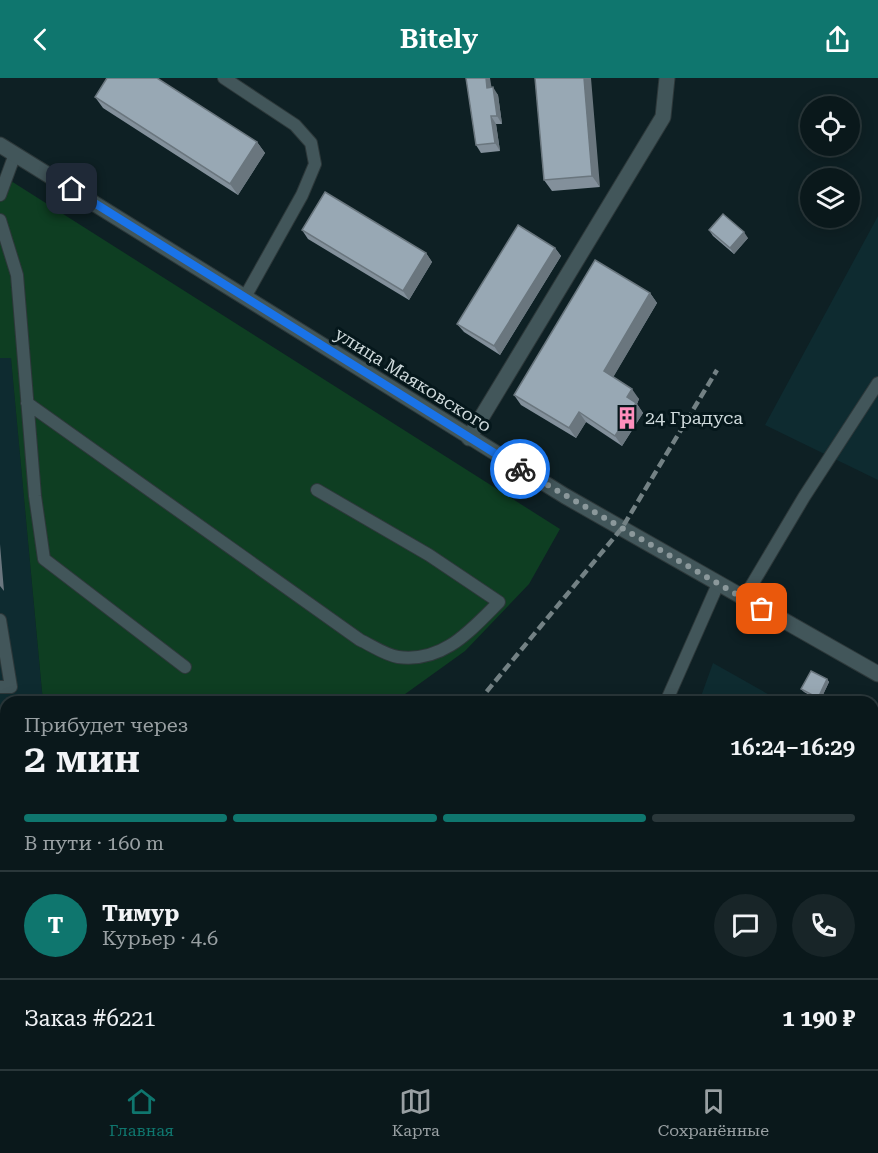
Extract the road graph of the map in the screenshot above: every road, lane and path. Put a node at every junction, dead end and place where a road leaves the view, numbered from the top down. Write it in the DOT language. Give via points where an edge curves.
graph roads {
  1 [pos="224,78"];
  2 [pos="667,78"];
  3 [pos="0,145"];
  4 [pos="15,154"];
  5 [pos="0,195"];
  6 [pos="0,220"];
  7 [pos="244,297"];
  8 [pos="878,383"];
  9 [pos="27,403"];
  10 [pos="470,438"];
  11 [pos="317,490"];
  12 [pos="718,584"];
  13 [pos="744,598"];
  14 [pos="0,620"];
  15 [pos="185,667"];
  16 [pos="877,674"];
  17 [pos="0,687"];
  18 [pos="669,696"];
  1 -- 7 [label="lane" via="295,125 311,143 315,164 302,195"];
  2 -- 10 [label="street" via="663,117"];
  3 -- 4 [label="street, улица Маяковского"];
  4 -- 5 [label="lane"];
  4 -- 7 [label="street, улица Маяковского"];
  6 -- 9 [label="lane" via="17,275"];
  7 -- 10 [label="street, улица Маяковского"];
  8 -- 13 [label="lane"];
  9 -- 11 [label="lane" via="360,640 396,657 434,656 461,639 499,602 429,555"];
  9 -- 15 [label="lane" via="44,559"];
  10 -- 12 [label="street, улица Маяковского"];
  12 -- 13 [label="street, улица Маяковского"];
  12 -- 18 [label="lane"];
  13 -- 16 [label="street, улица Маяковского"];
  14 -- 17 [label="lane" via="10,687"];
}
